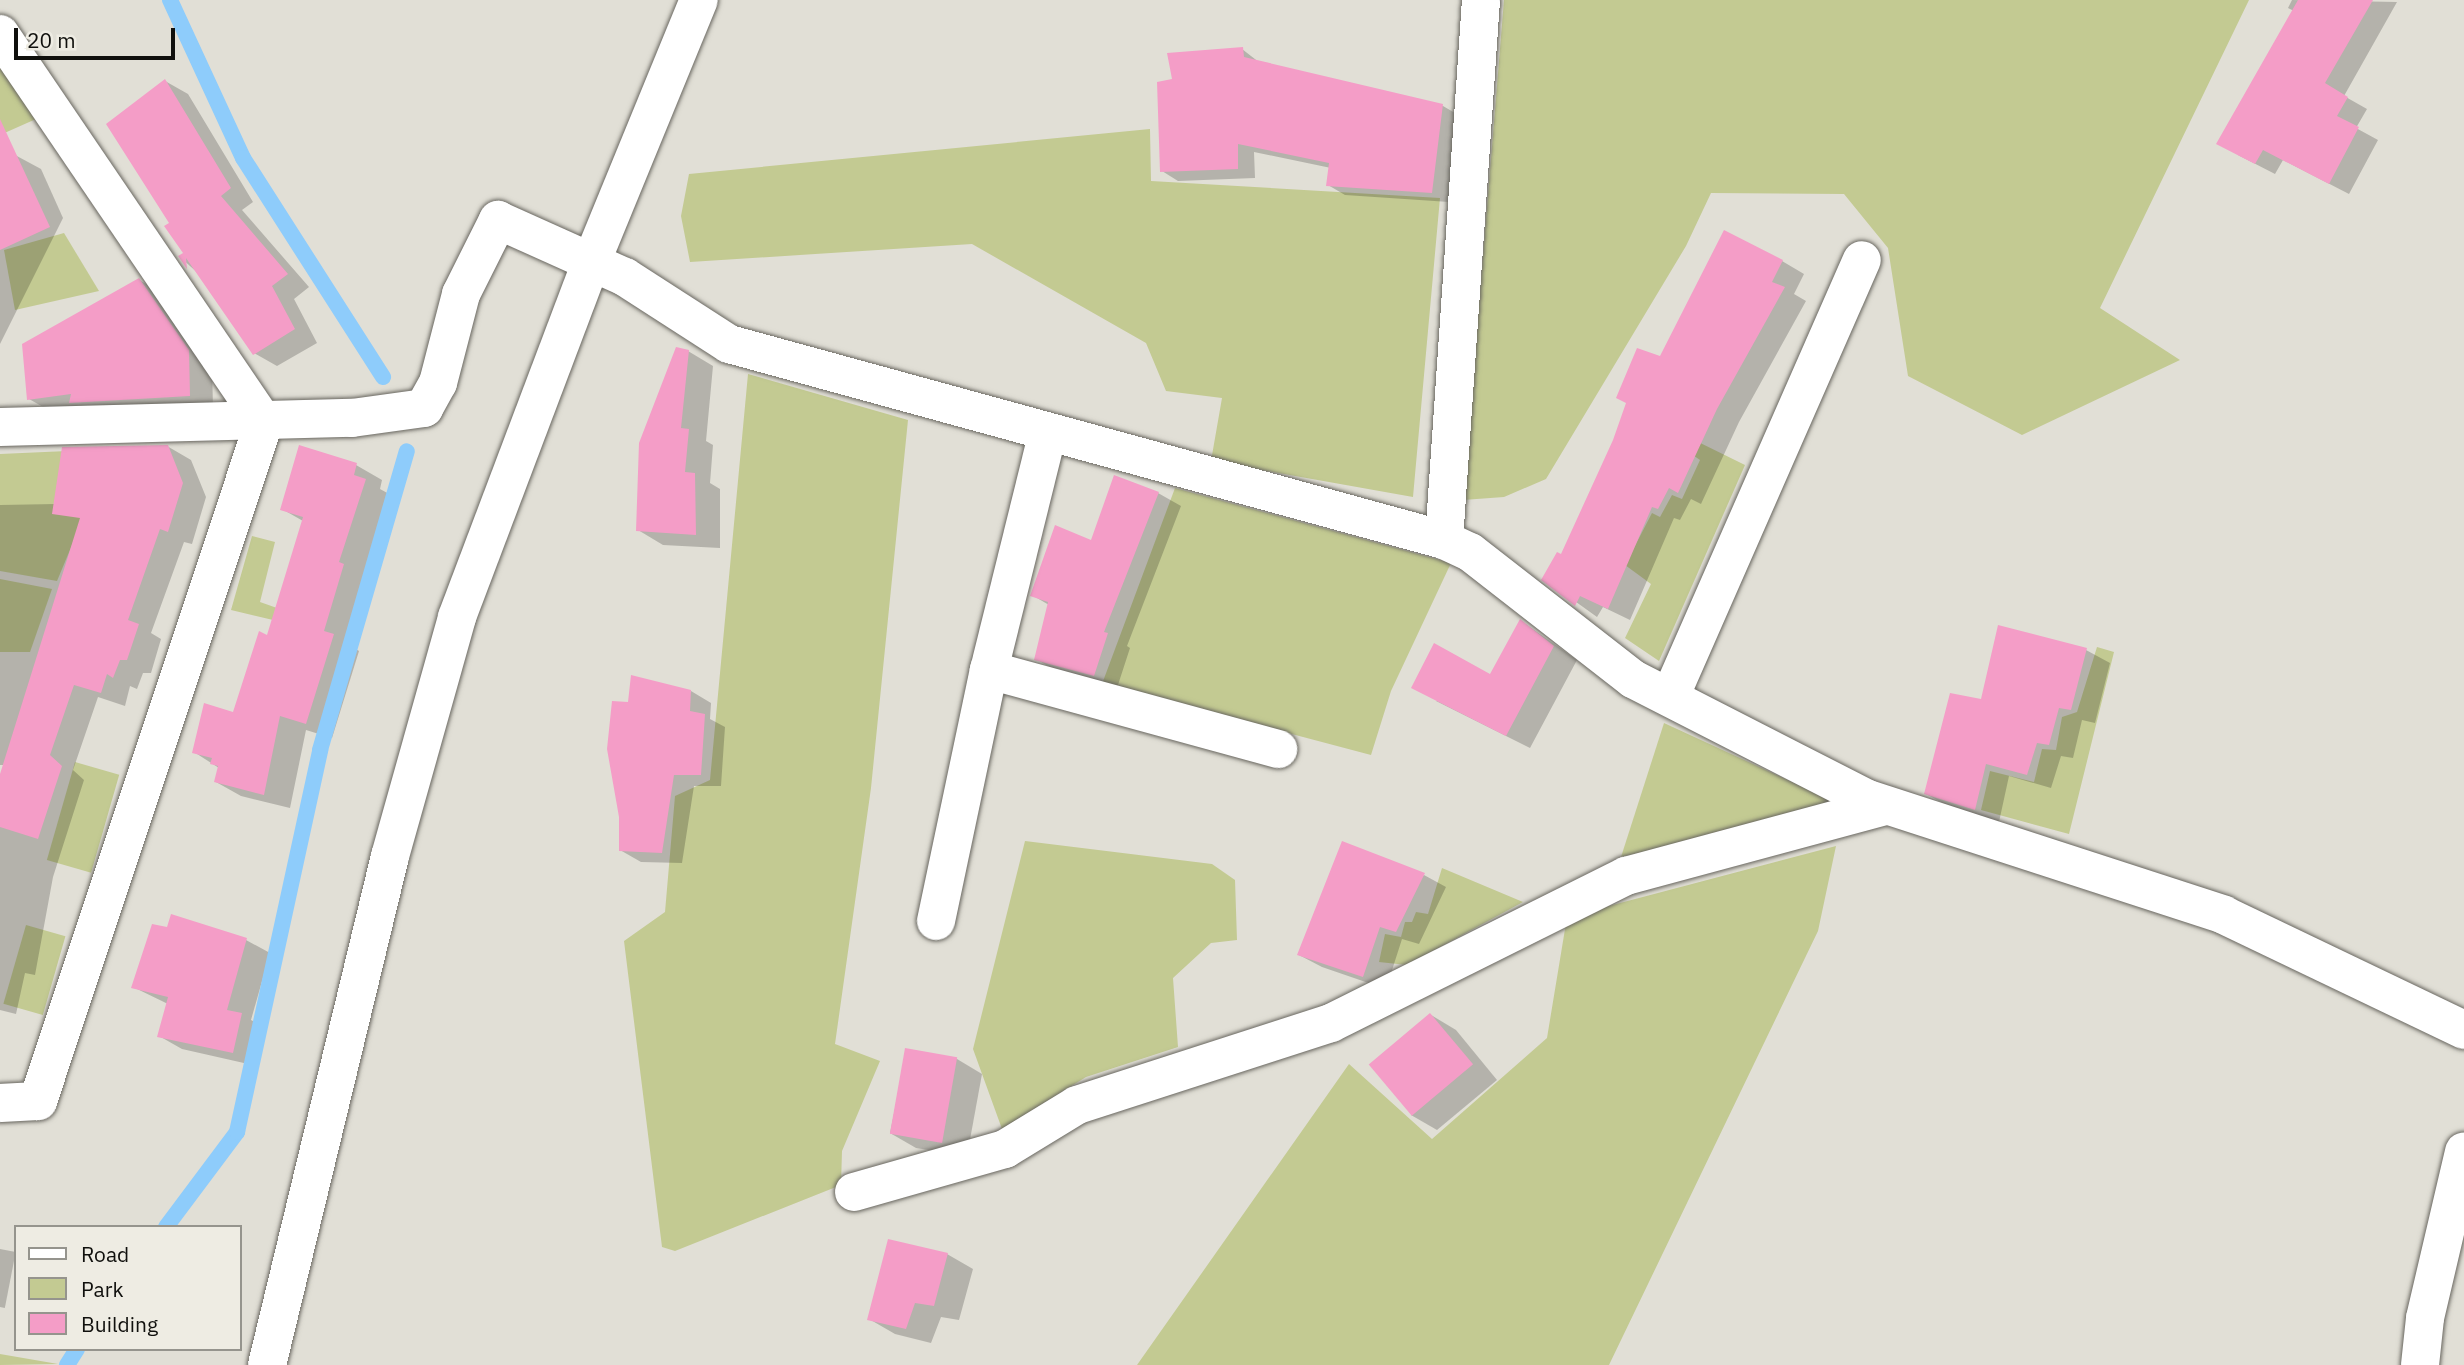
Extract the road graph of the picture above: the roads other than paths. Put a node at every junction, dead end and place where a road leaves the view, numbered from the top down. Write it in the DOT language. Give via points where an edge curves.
graph roads {
  1 [pos="699,0"];
  2 [pos="1481,0"];
  3 [pos="0,34"];
  4 [pos="1863,260"];
  5 [pos="591,263"];
  6 [pos="264,422"];
  7 [pos="0,427"];
  8 [pos="1048,432"];
  9 [pos="1444,540"];
  10 [pos="989,670"];
  11 [pos="1670,698"];
  12 [pos="1278,749"];
  13 [pos="1886,806"];
  14 [pos="936,921"];
  15 [pos="2464,1030"];
  16 [pos="0,1103"];
  17 [pos="2464,1152"];
  18 [pos="854,1192"];
  19 [pos="267,1365"];
  20 [pos="2420,1365"];
  1 -- 5 [label="street"];
  2 -- 9 [label="street"];
  3 -- 6 [label="street"];
  4 -- 11 [label="street"];
  5 -- 6 [label="street" via="498,220 461,294 438,383 424,408 352,418"];
  5 -- 8 [label="street" via="625,278 729,344"];
  5 -- 19 [label="street" via="457,617 390,856"];
  6 -- 7 [label="street"];
  6 -- 16 [label="street" via="38,1101"];
  8 -- 9 [label="street"];
  8 -- 10 [label="street"];
  9 -- 11 [label="street" via="1470,552 1633,678"];
  10 -- 12 [label="street"];
  10 -- 14 [label="street"];
  11 -- 13 [label="street"];
  13 -- 15 [label="street" via="2224,915"];
  13 -- 18 [label="street" via="1626,876 1331,1023 1077,1105 1005,1149"];
  17 -- 20 [label="street" via="2427,1306"];
}
